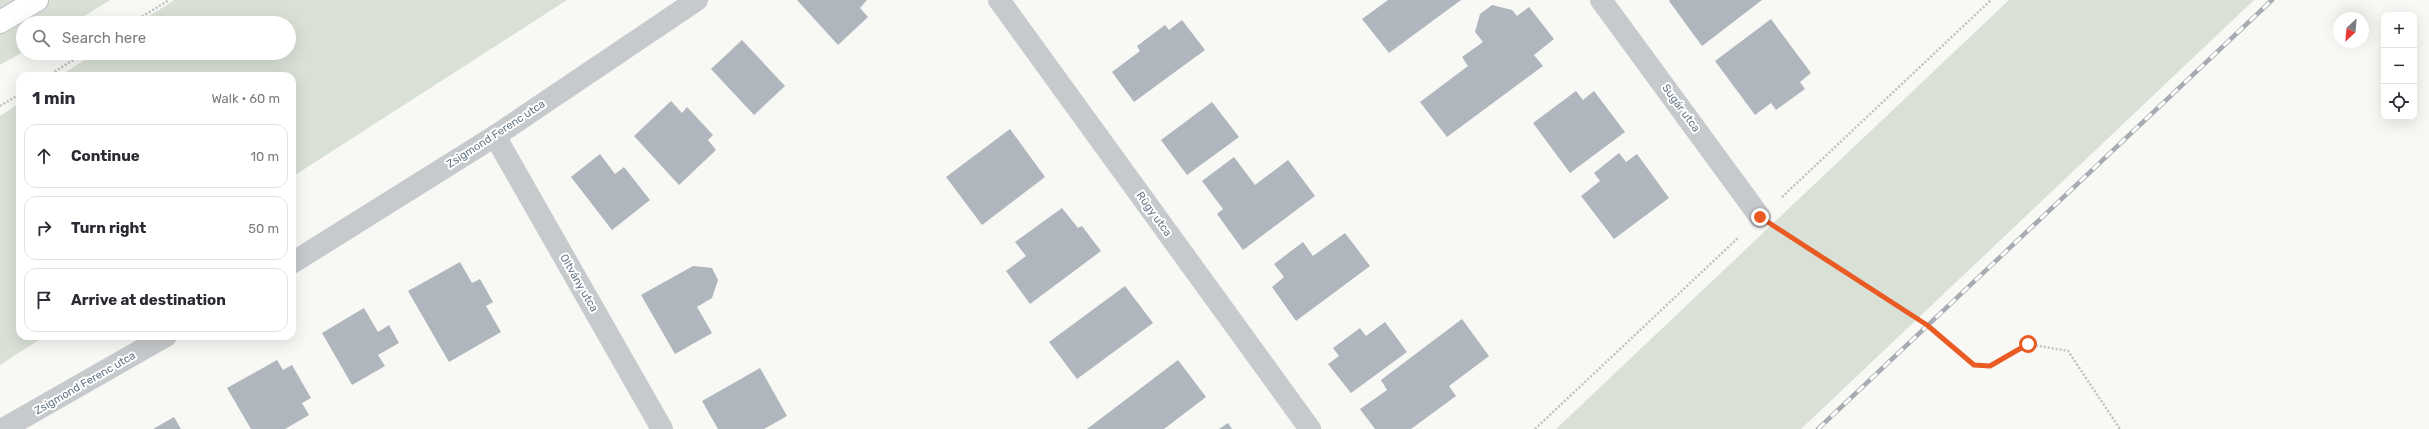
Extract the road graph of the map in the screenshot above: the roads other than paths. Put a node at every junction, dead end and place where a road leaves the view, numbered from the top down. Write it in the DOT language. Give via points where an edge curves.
graph roads {
  1 [pos="37,0"];
  2 [pos="697,0"];
  3 [pos="999,0"];
  4 [pos="1601,0"];
  5 [pos="0,22"];
  6 [pos="496,136"];
  7 [pos="1760,217"];
  8 [pos="296,261"];
  9 [pos="159,340"];
  10 [pos="2,429"];
  11 [pos="662,429"];
  12 [pos="1310,429"];
  1 -- 5 [label="main road"];
  2 -- 6 [label="street, Zsigmond Ferenc utca"];
  3 -- 12 [label="street, Rügy utca"];
  4 -- 7 [label="street, Sugár utca"];
  6 -- 8 [label="street, Zsigmond Ferenc utca"];
  6 -- 11 [label="street, Oltvány utca"];
  9 -- 10 [label="street, Zsigmond Ferenc utca"];
}
